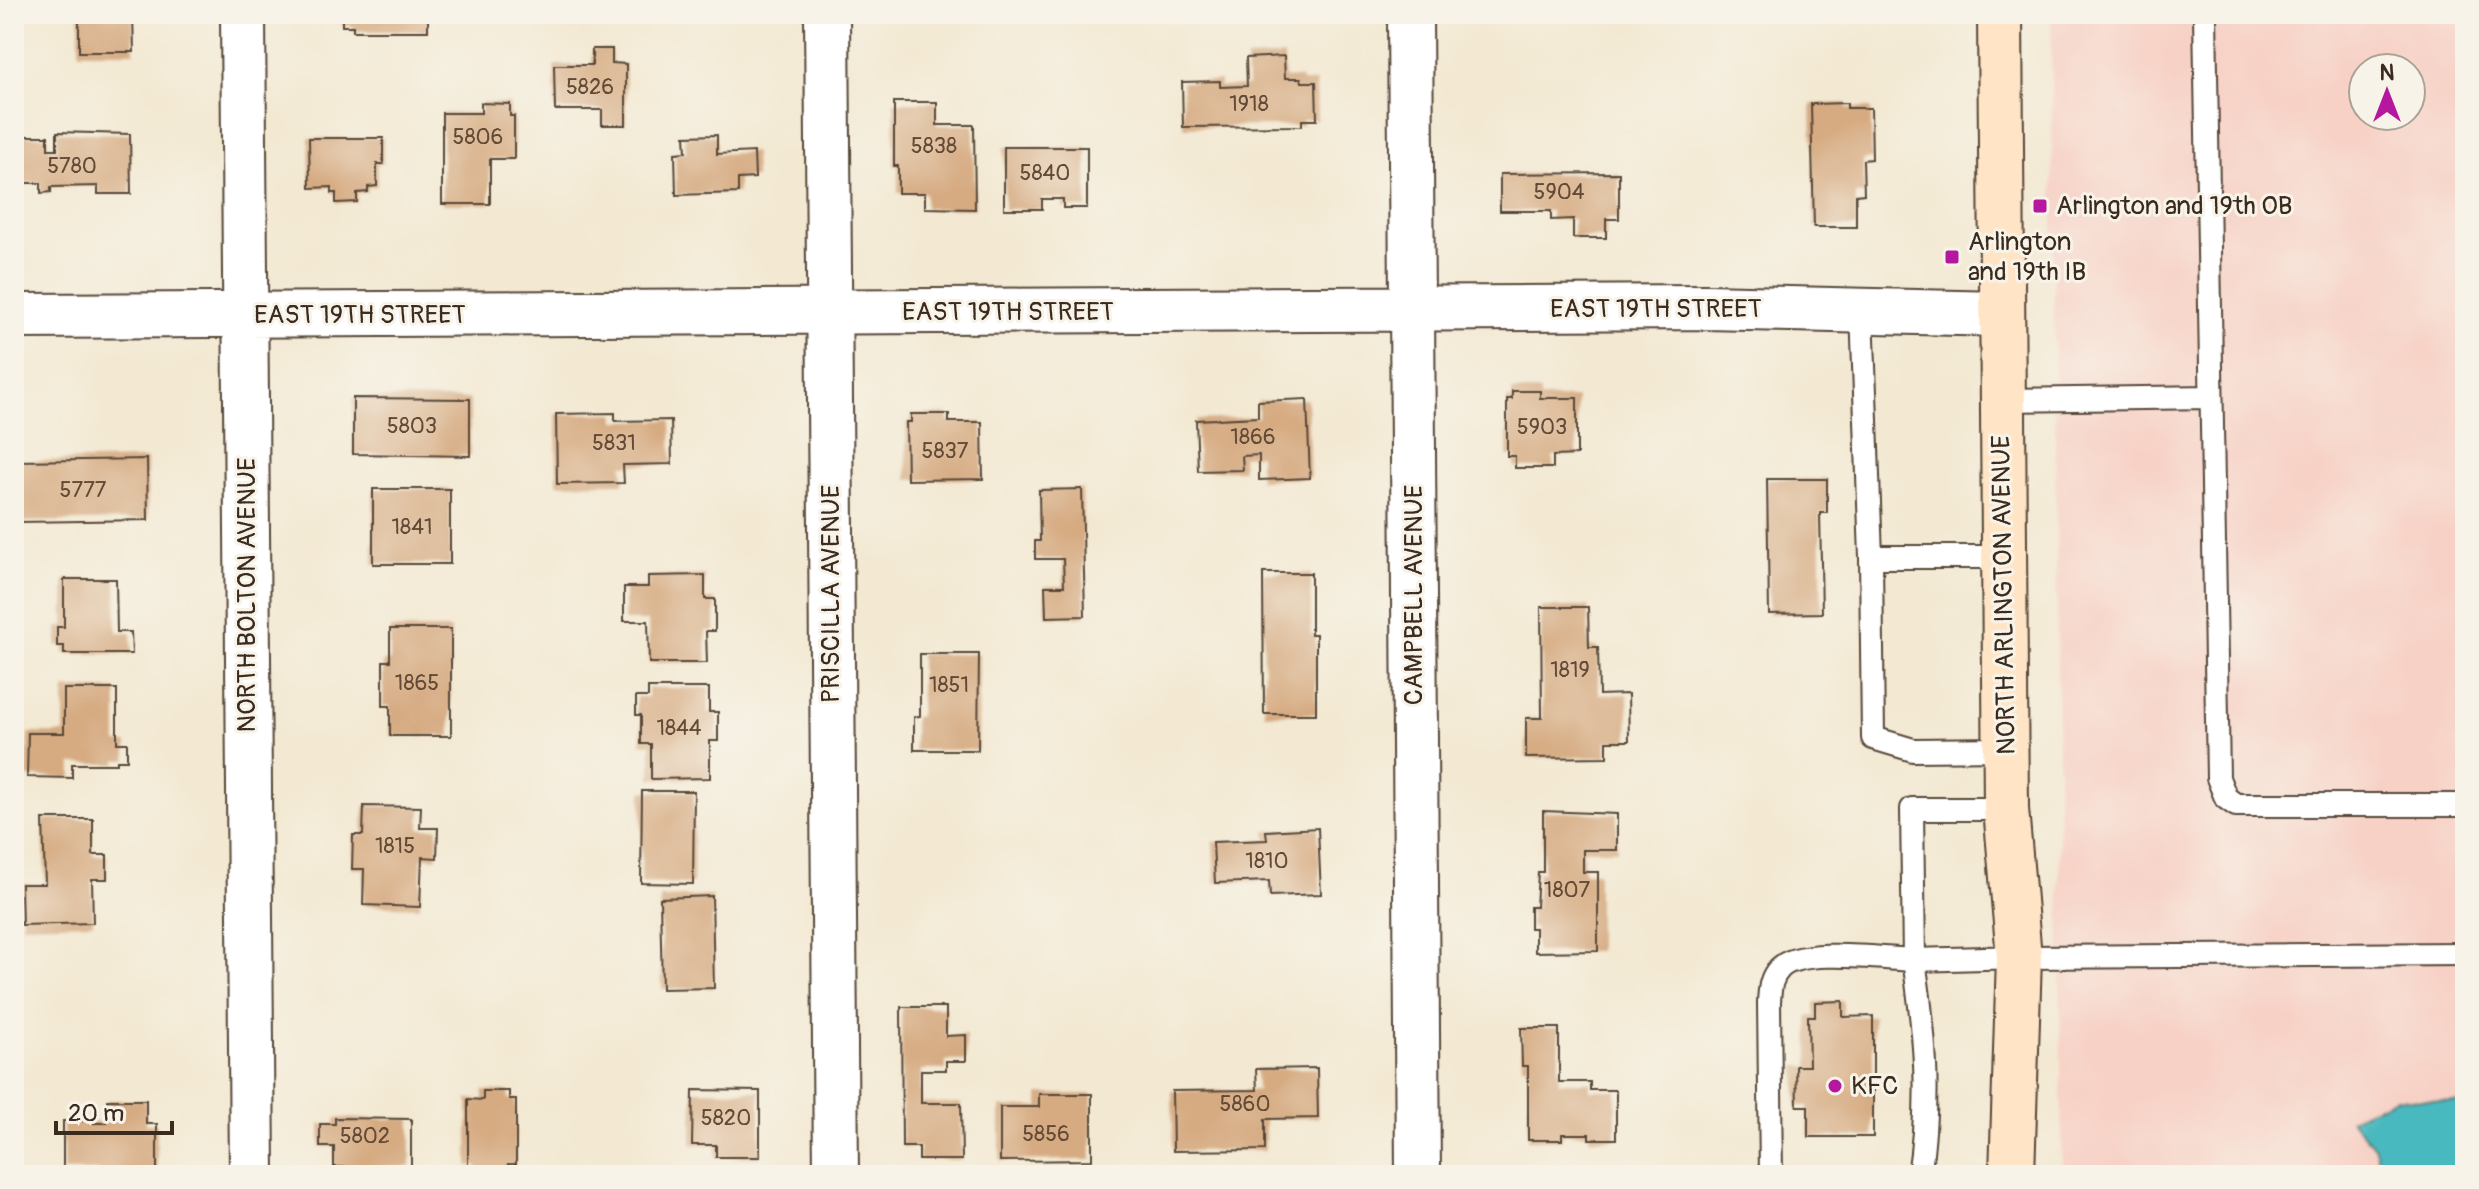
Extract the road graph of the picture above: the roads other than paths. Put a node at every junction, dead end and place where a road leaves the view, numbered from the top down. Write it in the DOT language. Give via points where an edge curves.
graph roads {
  1 [pos="243,14"];
  2 [pos="827,14"];
  3 [pos="1410,14"];
  4 [pos="2000,14"];
  5 [pos="2205,14"];
  6 [pos="1412,310"];
  7 [pos="1862,311"];
  8 [pos="829,313"];
  9 [pos="2001,314"];
  10 [pos="245,315"];
  11 [pos="14,316"];
  12 [pos="2211,397"];
  13 [pos="2002,400"];
  14 [pos="1871,557"];
  15 [pos="2003,557"];
  16 [pos="2005,749"];
  17 [pos="2465,805"];
  18 [pos="2006,809"];
  19 [pos="2465,954"];
  20 [pos="2019,957"];
  21 [pos="1914,960"];
  22 [pos="252,1175"];
  23 [pos="836,1175"];
  24 [pos="1418,1175"];
  25 [pos="1771,1175"];
  26 [pos="1919,1175"];
  27 [pos="2012,1175"];
  1 -- 10 [label="street, NORTH BOLTON AVENUE"];
  2 -- 8 [label="street, PRISCILLA AVENUE"];
  3 -- 6 [label="street, CAMPBELL AVENUE"];
  4 -- 9 [label="main road, NORTH ARLINGTON AVENUE"];
  5 -- 12 [label="lane"];
  6 -- 7 [label="street, EAST 19TH STREET"];
  6 -- 8 [label="street, EAST 19TH STREET"];
  6 -- 24 [label="street, CAMPBELL AVENUE"];
  7 -- 9 [label="street, EAST 19TH STREET"];
  7 -- 14 [label="lane"];
  8 -- 10 [label="street, EAST 19TH STREET"];
  8 -- 23 [label="street, PRISCILLA AVENUE"];
  9 -- 13 [label="main road, NORTH ARLINGTON AVENUE"];
  10 -- 11 [label="street, EAST 19TH STREET"];
  10 -- 22 [label="street, NORTH BOLTON AVENUE"];
  12 -- 13 [label="lane"];
  12 -- 17 [label="lane" via="2218,778 2226,798 2236,805"];
  13 -- 15 [label="main road, NORTH ARLINGTON AVENUE"];
  14 -- 15 [label="lane"];
  14 -- 16 [label="lane" via="1873,738 1913,750"];
  15 -- 16 [label="main road, NORTH ARLINGTON AVENUE"];
  16 -- 18 [label="main road, NORTH ARLINGTON AVENUE"];
  18 -- 20 [label="main road, NORTH ARLINGTON AVENUE"];
  18 -- 21 [label="lane" via="1912,809"];
  19 -- 20 [label="lane"];
  20 -- 21 [label="lane"];
  20 -- 27 [label="main road, NORTH ARLINGTON AVENUE"];
  21 -- 25 [label="lane" via="1798,957 1781,966 1771,980"];
  21 -- 26 [label="lane" via="1925,1039 1927,1108"];
}
